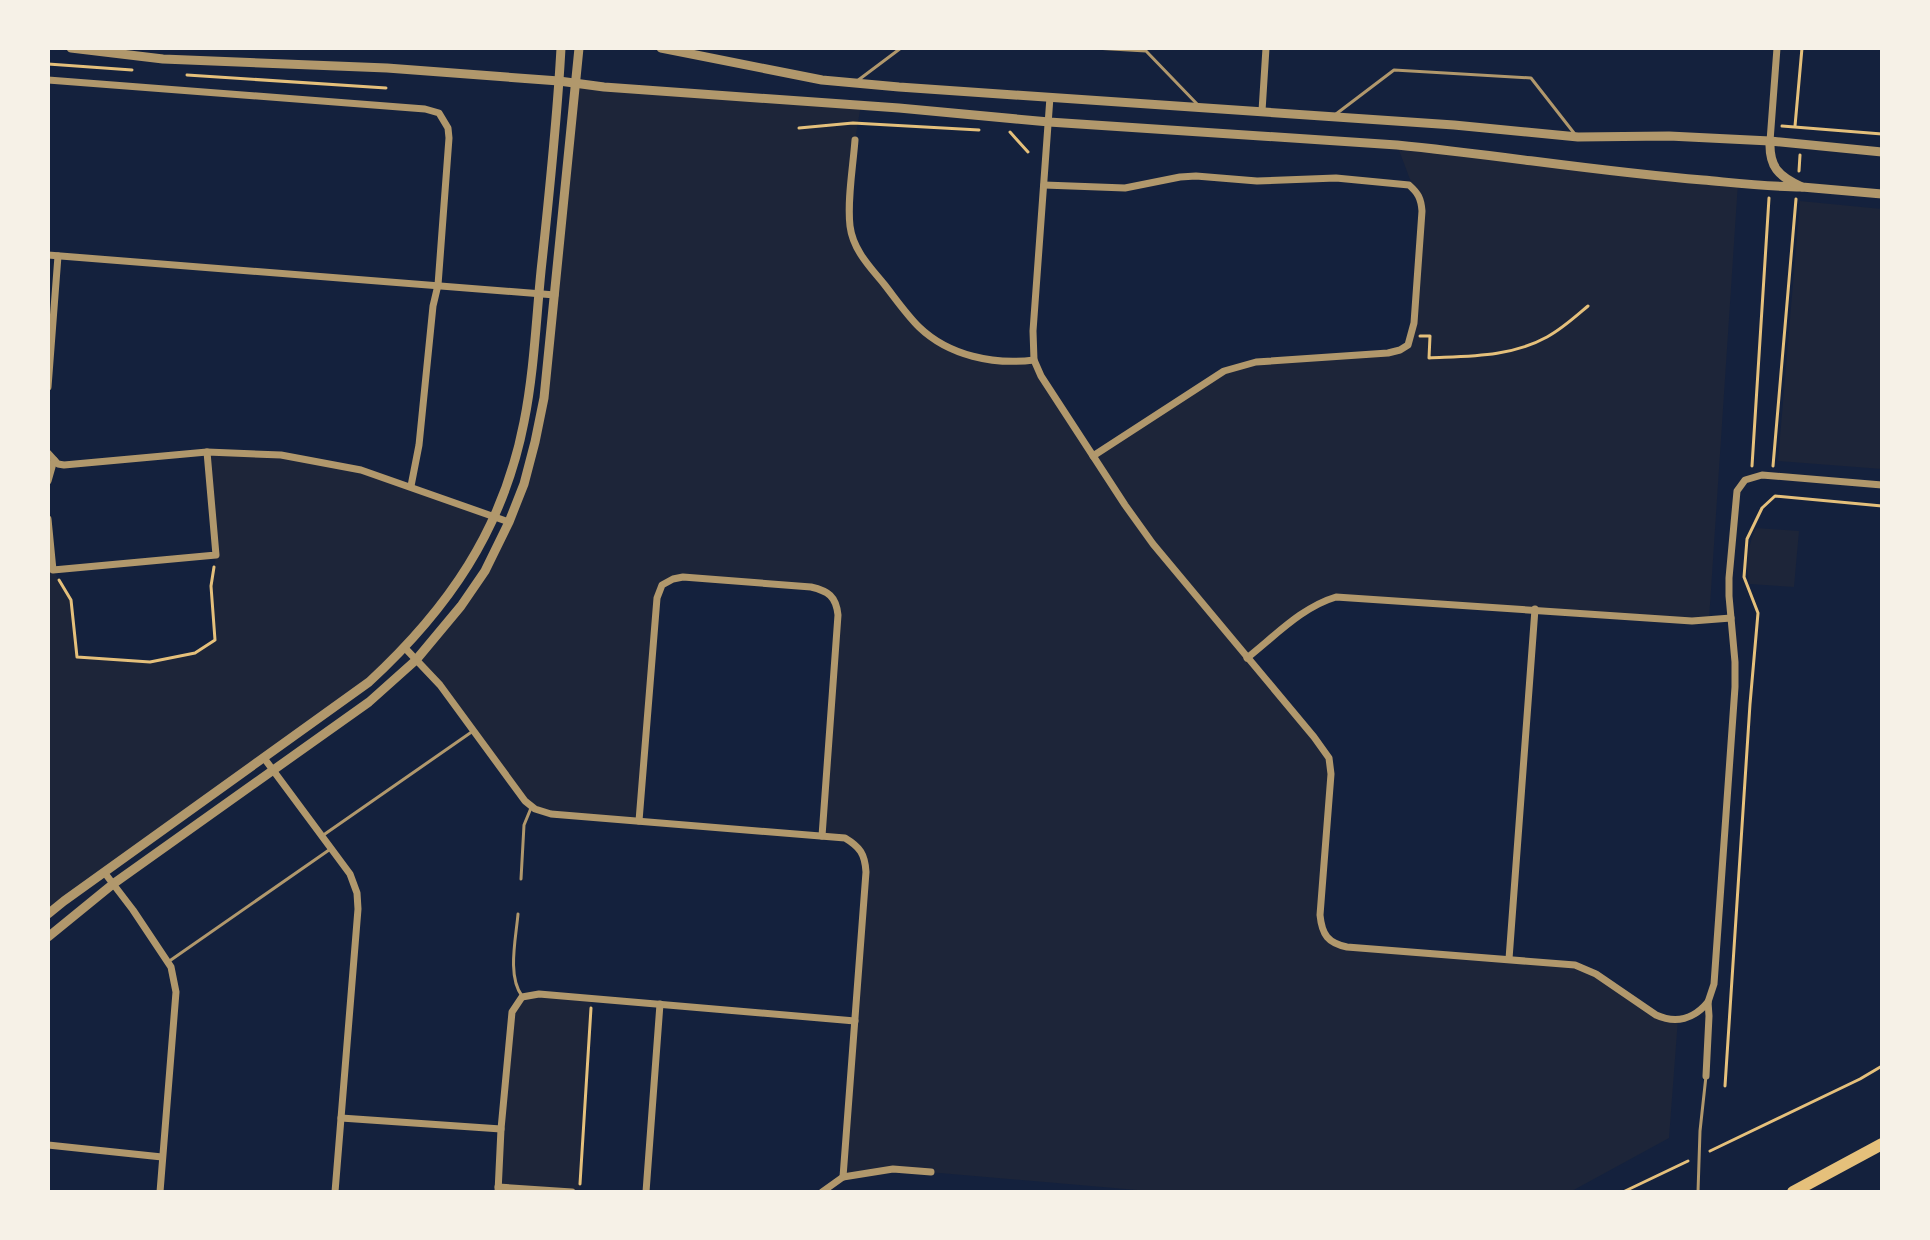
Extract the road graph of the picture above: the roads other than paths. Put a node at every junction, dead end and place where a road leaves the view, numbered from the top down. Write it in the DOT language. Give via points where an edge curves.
graph roads {
  1 [pos="71,48"];
  2 [pos="561,48"];
  3 [pos="579,48"];
  4 [pos="661,48"];
  5 [pos="901,48"];
  6 [pos="1094,48"];
  7 [pos="1266,48"];
  8 [pos="1777,48"];
  9 [pos="48,80"];
  10 [pos="559,81"];
  11 [pos="575,83"];
  12 [pos="854,83"];
  13 [pos="1050,97"];
  14 [pos="1200,107"];
  15 [pos="1262,111"];
  16 [pos="1333,116"];
  17 [pos="1049,122"];
  18 [pos="1578,137"];
  19 [pos="855,140"];
  20 [pos="1770,141"];
  21 [pos="1882,152"];
  22 [pos="1044,185"];
  23 [pos="1799,186"];
  24 [pos="1882,194"];
  25 [pos="48,255"];
  26 [pos="58,256"];
  27 [pos="438,285"];
  28 [pos="539,294"];
  29 [pos="555,295"];
  30 [pos="1034,360"];
  31 [pos="48,387"];
  32 [pos="207,452"];
  33 [pos="48,453"];
  34 [pos="1093,456"];
  35 [pos="54,460"];
  36 [pos="48,481"];
  37 [pos="1882,485"];
  38 [pos="411,486"];
  39 [pos="494,516"];
  40 [pos="48,519"];
  41 [pos="509,522"];
  42 [pos="1535,609"];
  43 [pos="1731,618"];
  44 [pos="405,648"];
  45 [pos="1247,658"];
  46 [pos="416,660"];
  47 [pos="474,731"];
  48 [pos="264,758"];
  49 [pos="273,772"];
  50 [pos="532,806"];
  51 [pos="639,821"];
  52 [pos="322,836"];
  53 [pos="822,836"];
  54 [pos="331,848"];
  55 [pos="104,872"];
  56 [pos="521,879"];
  57 [pos="113,884"];
  58 [pos="48,914"];
  59 [pos="518,914"];
  60 [pos="48,937"];
  61 [pos="1509,959"];
  62 [pos="168,962"];
  63 [pos="522,997"];
  64 [pos="1708,1002"];
  65 [pos="660,1004"];
  66 [pos="855,1021"];
  67 [pos="1706,1076"];
  68 [pos="341,1118"];
  69 [pos="501,1129"];
  70 [pos="1882,1144"];
  71 [pos="48,1145"];
  72 [pos="162,1157"];
  73 [pos="931,1172"];
  74 [pos="843,1177"];
  75 [pos="498,1189"];
  76 [pos="160,1192"];
  77 [pos="335,1192"];
  78 [pos="572,1192"];
  79 [pos="646,1192"];
  80 [pos="822,1192"];
  81 [pos="1698,1192"];
  82 [pos="1793,1192"];
  1 -- 10 [label="street" via="163,59"];
  2 -- 10 [label="street"];
  3 -- 11 [label="street"];
  4 -- 12 [label="street"];
  5 -- 12 [label="lane"];
  6 -- 14 [label="lane" via="1146,51"];
  7 -- 15 [label="street"];
  8 -- 20 [label="street"];
  9 -- 27 [label="street" via="433,110 442,117 449,138"];
  10 -- 11 [label="street"];
  10 -- 28 [label="street"];
  11 -- 17 [label="street"];
  11 -- 29 [label="street"];
  12 -- 13 [label="street"];
  13 -- 14 [label="street"];
  13 -- 17 [label="street"];
  14 -- 15 [label="street"];
  15 -- 16 [label="street"];
  16 -- 18 [label="street"];
  16 -- 18 [label="lane" via="1394,70 1531,78"];
  17 -- 22 [label="street"];
  17 -- 23 [label="street" via="1411,147 1626,174"];
  18 -- 20 [label="street"];
  19 -- 30 [label="street" via="850,227 868,265 919,326 947,347 997,362"];
  20 -- 21 [label="street"];
  20 -- 23 [label="street" via="1773,165"];
  22 -- 30 [label="street"];
  22 -- 34 [label="street" via="1125,188 1196,176 1257,181 1336,178 1409,185 1420,198 1408,345 1388,353 1237,366"];
  23 -- 24 [label="street"];
  25 -- 26 [label="street"];
  26 -- 27 [label="street"];
  26 -- 31 [label="street"];
  27 -- 28 [label="street"];
  27 -- 38 [label="street"];
  28 -- 29 [label="street"];
  28 -- 39 [label="street" via="524,422"];
  29 -- 41 [label="street" via="544,398 524,484"];
  30 -- 34 [label="street"];
  32 -- 35 [label="street" via="64,465"];
  32 -- 38 [label="street" via="281,455"];
  32 -- 40 [label="street" via="216,555 53,570"];
  33 -- 35 [label="street"];
  34 -- 45 [label="street" via="1153,544"];
  35 -- 36 [label="street"];
  37 -- 43 [label="street" via="1748,478 1735,501"];
  38 -- 39 [label="street"];
  39 -- 41 [label="street"];
  39 -- 44 [label="street" via="456,585"];
  41 -- 46 [label="street" via="485,571"];
  42 -- 43 [label="street" via="1692,621"];
  42 -- 45 [label="street" via="1336,597 1317,603"];
  42 -- 61 [label="street"];
  43 -- 64 [label="street" via="1735,687 1714,984"];
  44 -- 46 [label="street"];
  44 -- 48 [label="street" via="369,682"];
  45 -- 61 [label="street" via="1331,764 1320,915 1329,941 1347,947"];
  46 -- 47 [label="street"];
  46 -- 49 [label="street" via="369,702"];
  47 -- 50 [label="street"];
  47 -- 52 [label="lane"];
  48 -- 49 [label="street"];
  48 -- 55 [label="street"];
  49 -- 52 [label="street"];
  49 -- 57 [label="street"];
  50 -- 51 [label="street" via="551,814"];
  50 -- 56 [label="lane" via="524,825"];
  51 -- 53 [label="street"];
  51 -- 53 [label="street" via="662,585 683,577 811,587 832,595 838,615"];
  52 -- 54 [label="street"];
  53 -- 66 [label="street" via="845,838 865,857"];
  54 -- 62 [label="lane"];
  54 -- 68 [label="street" via="350,874 358,909"];
  55 -- 57 [label="street"];
  55 -- 58 [label="street"];
  57 -- 60 [label="street"];
  57 -- 62 [label="street"];
  59 -- 63 [label="lane" via="513,973"];
  61 -- 64 [label="street" via="1583,968 1664,1019 1694,1015"];
  62 -- 72 [label="street" via="176,992"];
  63 -- 65 [label="street"];
  63 -- 69 [label="street" via="512,1012"];
  64 -- 67 [label="street"];
  65 -- 66 [label="street"];
  65 -- 79 [label="street"];
  66 -- 74 [label="street"];
  67 -- 81 [label="lane"];
  68 -- 69 [label="street"];
  68 -- 77 [label="street"];
  69 -- 75 [label="street"];
  70 -- 82 [label="highway"];
  71 -- 72 [label="street"];
  72 -- 76 [label="street"];
  73 -- 74 [label="street" via="893,1169"];
  74 -- 80 [label="street"];
  75 -- 78 [label="street"];
}
